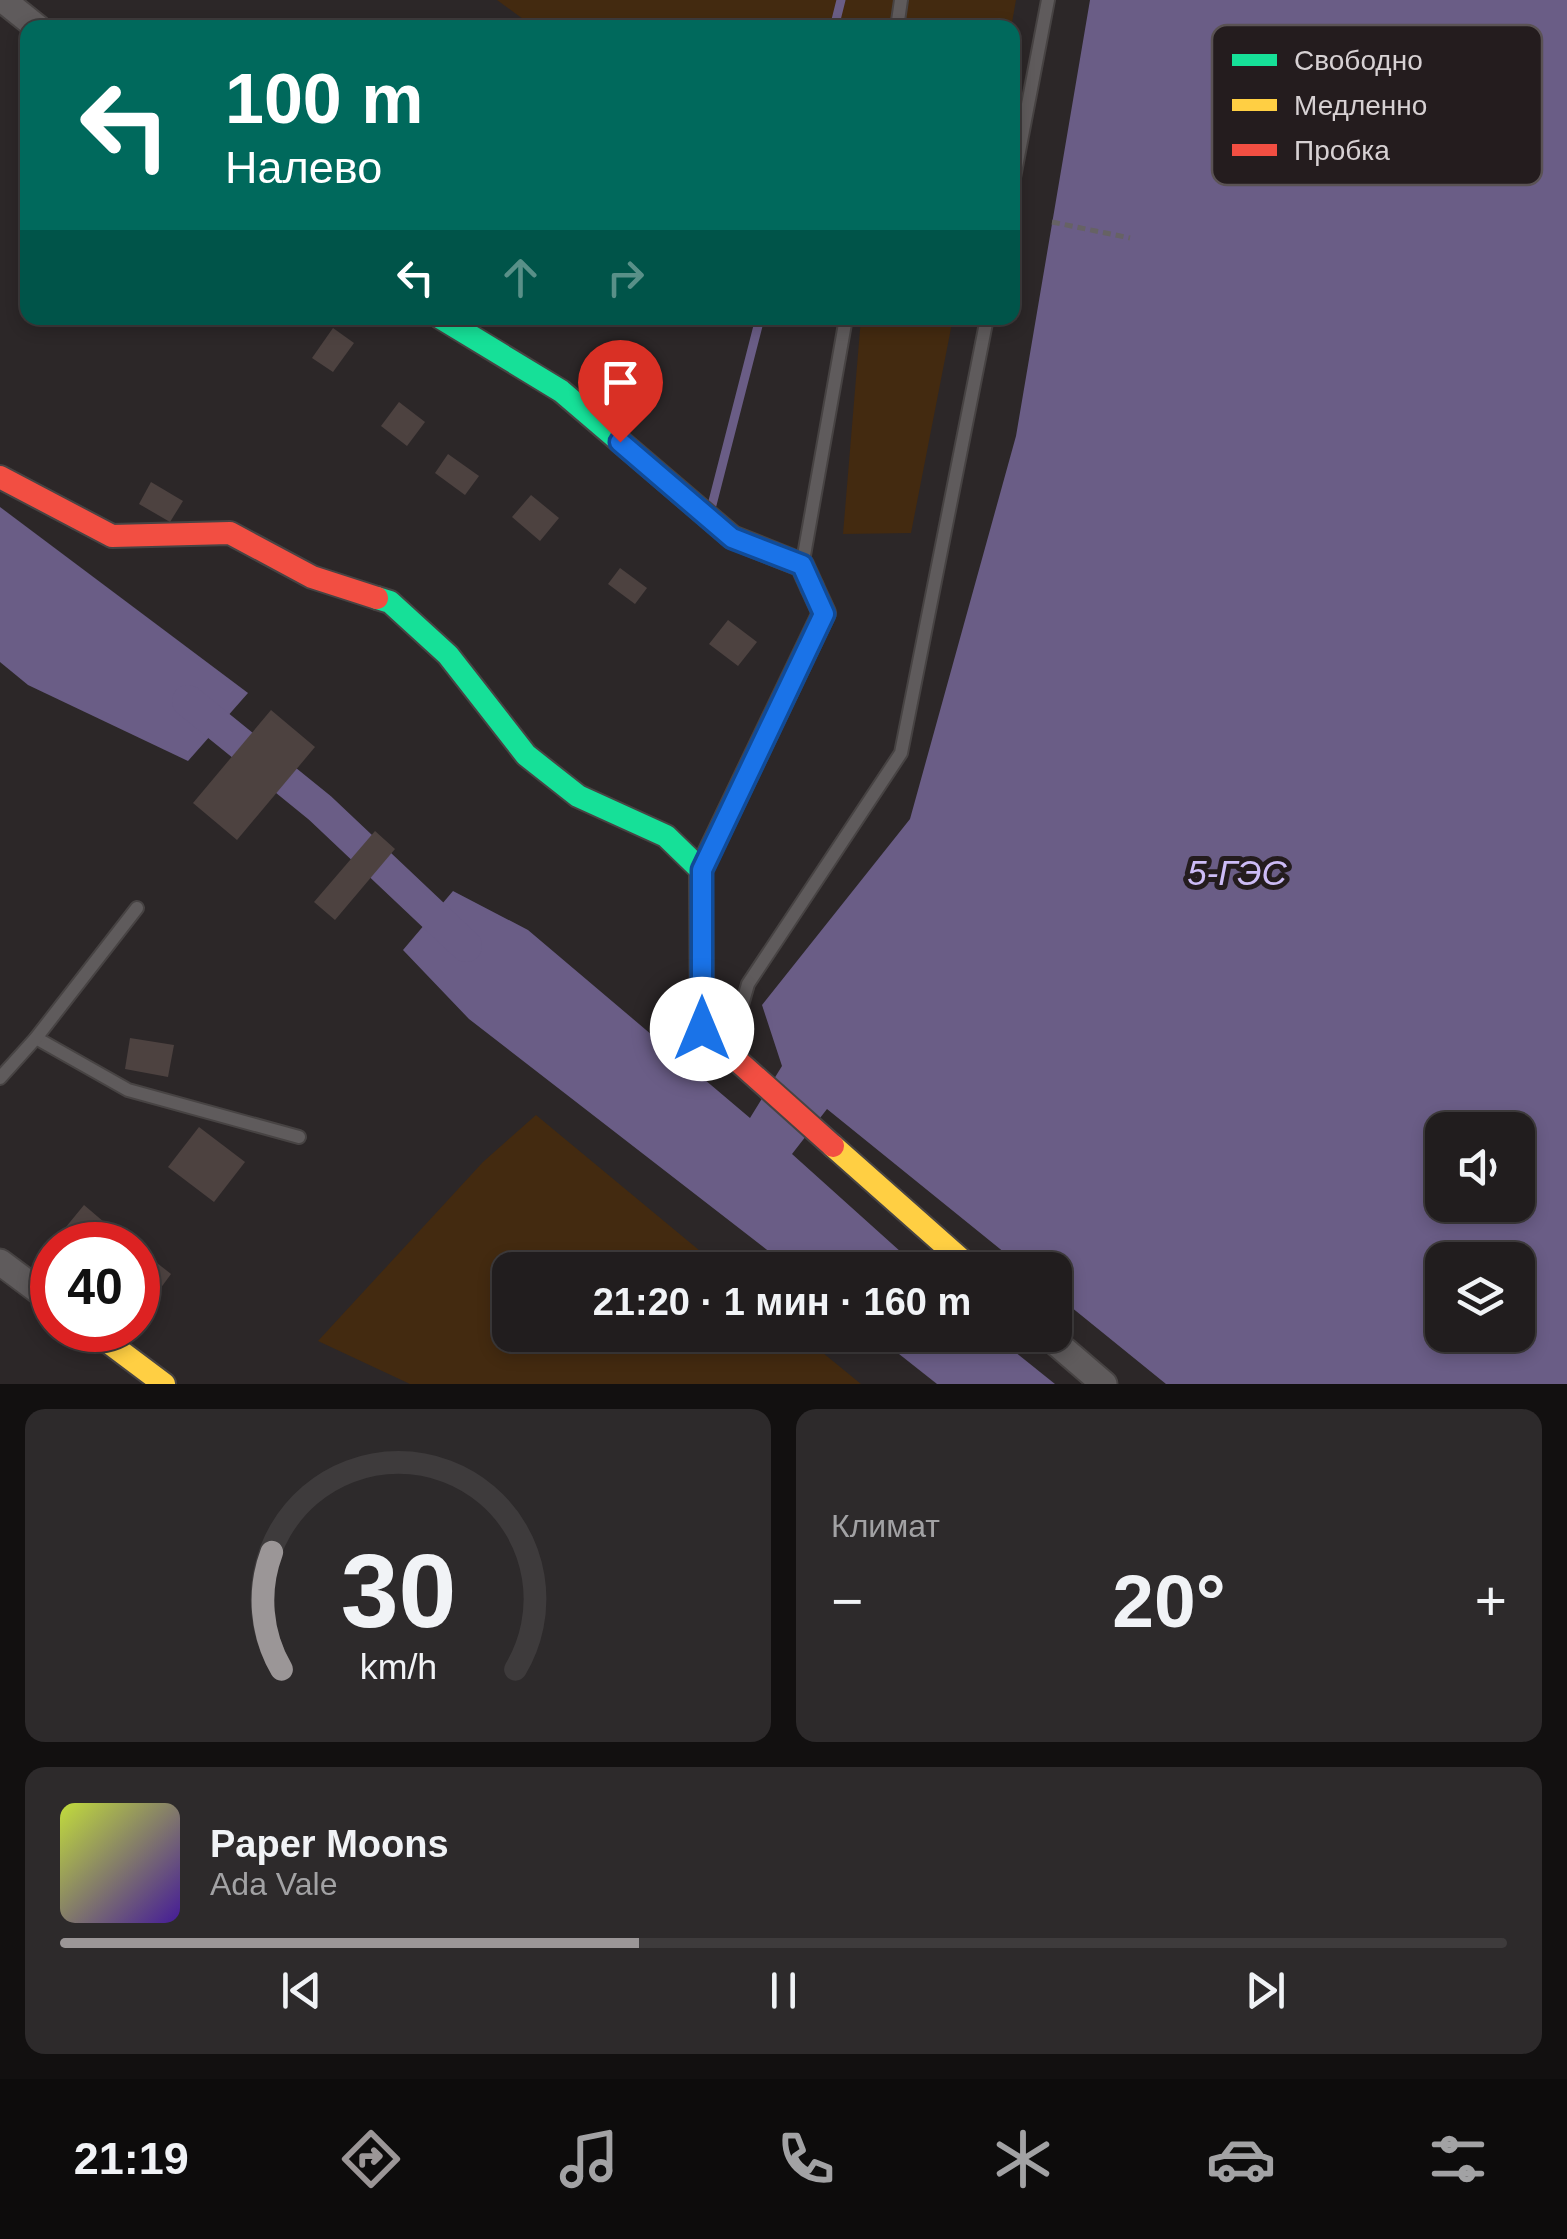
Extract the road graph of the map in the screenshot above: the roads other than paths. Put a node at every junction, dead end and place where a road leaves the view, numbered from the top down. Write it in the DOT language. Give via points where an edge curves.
graph roads {
  1 [pos="3,0"];
  2 [pos="1048,0"];
  3 [pos="28,20"];
  4 [pos="1020,146"];
  5 [pos="453,325"];
  6 [pos="845,325"];
  7 [pos="986,325"];
  8 [pos="0,477"];
  9 [pos="802,565"];
  10 [pos="702,870"];
  11 [pos="138,908"];
  12 [pos="36,1038"];
  13 [pos="728,1054"];
  14 [pos="0,1078"];
  15 [pos="299,1137"];
  16 [pos="952,1252"];
  17 [pos="0,1262"];
  18 [pos="30,1284"];
  19 [pos="121,1352"];
  20 [pos="1067,1352"];
  21 [pos="164,1384"];
  22 [pos="1104,1384"];
  1 -- 3 [label="street"];
  2 -- 4 [label="lane"];
  5 -- 9 [label="street" via="561,391 732,538"];
  6 -- 9 [label="lane"];
  7 -- 13 [label="lane" via="901,752 748,984"];
  8 -- 10 [label="street" via="112,536 230,534 312,576 390,602 448,655 526,755 578,796 666,836"];
  9 -- 10 [label="street" via="824,614"];
  10 -- 13 [label="street" via="702,1029"];
  11 -- 12 [label="lane"];
  12 -- 14 [label="lane"];
  12 -- 15 [label="lane" via="128,1090"];
  13 -- 16 [label="street"];
  17 -- 18 [label="street"];
  19 -- 21 [label="street"];
  20 -- 22 [label="street"];
}
